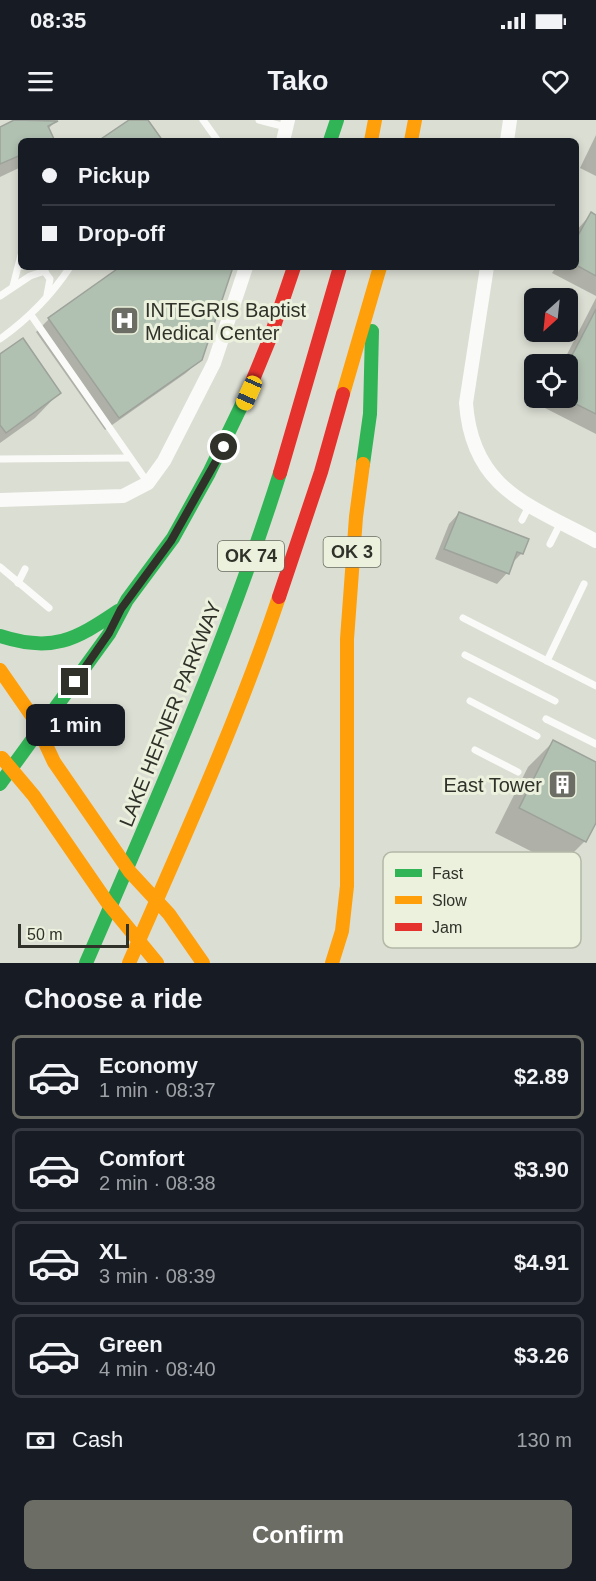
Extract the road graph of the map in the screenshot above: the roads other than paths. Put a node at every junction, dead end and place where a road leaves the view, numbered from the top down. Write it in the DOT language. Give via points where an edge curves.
graph roads {
  1 [pos="203,120"];
  2 [pos="259,120"];
  3 [pos="336,120"];
  4 [pos="375,120"];
  5 [pos="415,120"];
  6 [pos="510,120"];
  7 [pos="287,123"];
  8 [pos="216,138"];
  9 [pos="284,138"];
  10 [pos="331,138"];
  11 [pos="372,138"];
  12 [pos="412,138"];
  13 [pos="507,138"];
  14 [pos="18,267"];
  15 [pos="41,270"];
  16 [pos="44,270"];
  17 [pos="68,270"];
  18 [pos="245,270"];
  19 [pos="293,270"];
  20 [pos="339,270"];
  21 [pos="379,270"];
  22 [pos="487,270"];
  23 [pos="13,286"];
  24 [pos="373,294"];
  25 [pos="0,296"];
  26 [pos="47,298"];
  27 [pos="32,315"];
  28 [pos="0,339"];
  29 [pos="130,458"];
  30 [pos="0,459"];
  31 [pos="147,483"];
  32 [pos="0,500"];
  33 [pos="529,506"];
  34 [pos="522,520"];
  35 [pos="561,522"];
  36 [pos="596,541"];
  37 [pos="550,544"];
  38 [pos="0,567"];
  39 [pos="25,569"];
  40 [pos="18,583"];
  41 [pos="584,584"];
  42 [pos="49,608"];
  43 [pos="121,609"];
  44 [pos="463,618"];
  45 [pos="0,636"];
  46 [pos="465,655"];
  47 [pos="547,661"];
  48 [pos="0,670"];
  49 [pos="596,686"];
  50 [pos="555,700"];
  51 [pos="470,701"];
  52 [pos="546,719"];
  53 [pos="40,732"];
  54 [pos="537,736"];
  55 [pos="596,744"];
  56 [pos="475,750"];
  57 [pos="0,756"];
  58 [pos="11,770"];
  59 [pos="518,772"];
  60 [pos="0,784"];
  61 [pos="86,963"];
  62 [pos="129,963"];
  63 [pos="157,963"];
  64 [pos="203,963"];
  65 [pos="332,963"];
  1 -- 8 [label="lane"];
  2 -- 7 [label="lane"];
  3 -- 10 [label="highway"];
  4 -- 11 [label="highway"];
  5 -- 12 [label="highway"];
  6 -- 13 [label="street"];
  7 -- 9 [label="street"];
  14 -- 23 [label="lane"];
  15 -- 23 [label="lane"];
  16 -- 26 [label="lane" via="50,279"];
  17 -- 26 [label="lane"];
  18 -- 31 [label="street" via="214,363 164,461"];
  19 -- 43 [label="highway" via="274,331 224,447 171,541"];
  20 -- 61 [label="highway, LAKE HEFNER PARKWAY / OK 74" via="243,581 199,699"];
  21 -- 24 [label="highway, OK 3"];
  22 -- 33 [label="street" via="466,403 467,422 472,441 495,480"];
  23 -- 25 [label="lane"];
  24 -- 62 [label="highway, OK 74" via="325,462 264,642 222,750"];
  24 -- 65 [label="highway, OK 3" via="370,414 346,639 347,909"];
  26 -- 27 [label="lane"];
  27 -- 28 [label="lane"];
  27 -- 29 [label="lane"];
  29 -- 30 [label="lane"];
  29 -- 31 [label="lane"];
  31 -- 32 [label="street" via="123,496"];
  33 -- 34 [label="lane"];
  33 -- 35 [label="street"];
  35 -- 36 [label="street"];
  35 -- 37 [label="lane"];
  38 -- 40 [label="lane"];
  39 -- 40 [label="lane"];
  40 -- 42 [label="lane"];
  41 -- 47 [label="lane"];
  43 -- 45 [label="highway" via="77,638 59,644 40,646"];
  43 -- 53 [label="highway" via="109,633"];
  44 -- 47 [label="lane"];
  46 -- 50 [label="lane"];
  47 -- 49 [label="lane"];
  48 -- 53 [label="highway"];
  51 -- 54 [label="lane"];
  52 -- 55 [label="lane"];
  53 -- 58 [label="highway"];
  53 -- 64 [label="highway" via="54,762 130,872 169,914"];
  56 -- 59 [label="lane"];
  57 -- 58 [label="highway"];
  58 -- 60 [label="highway"];
  58 -- 63 [label="highway" via="34,796 107,902"];
}
